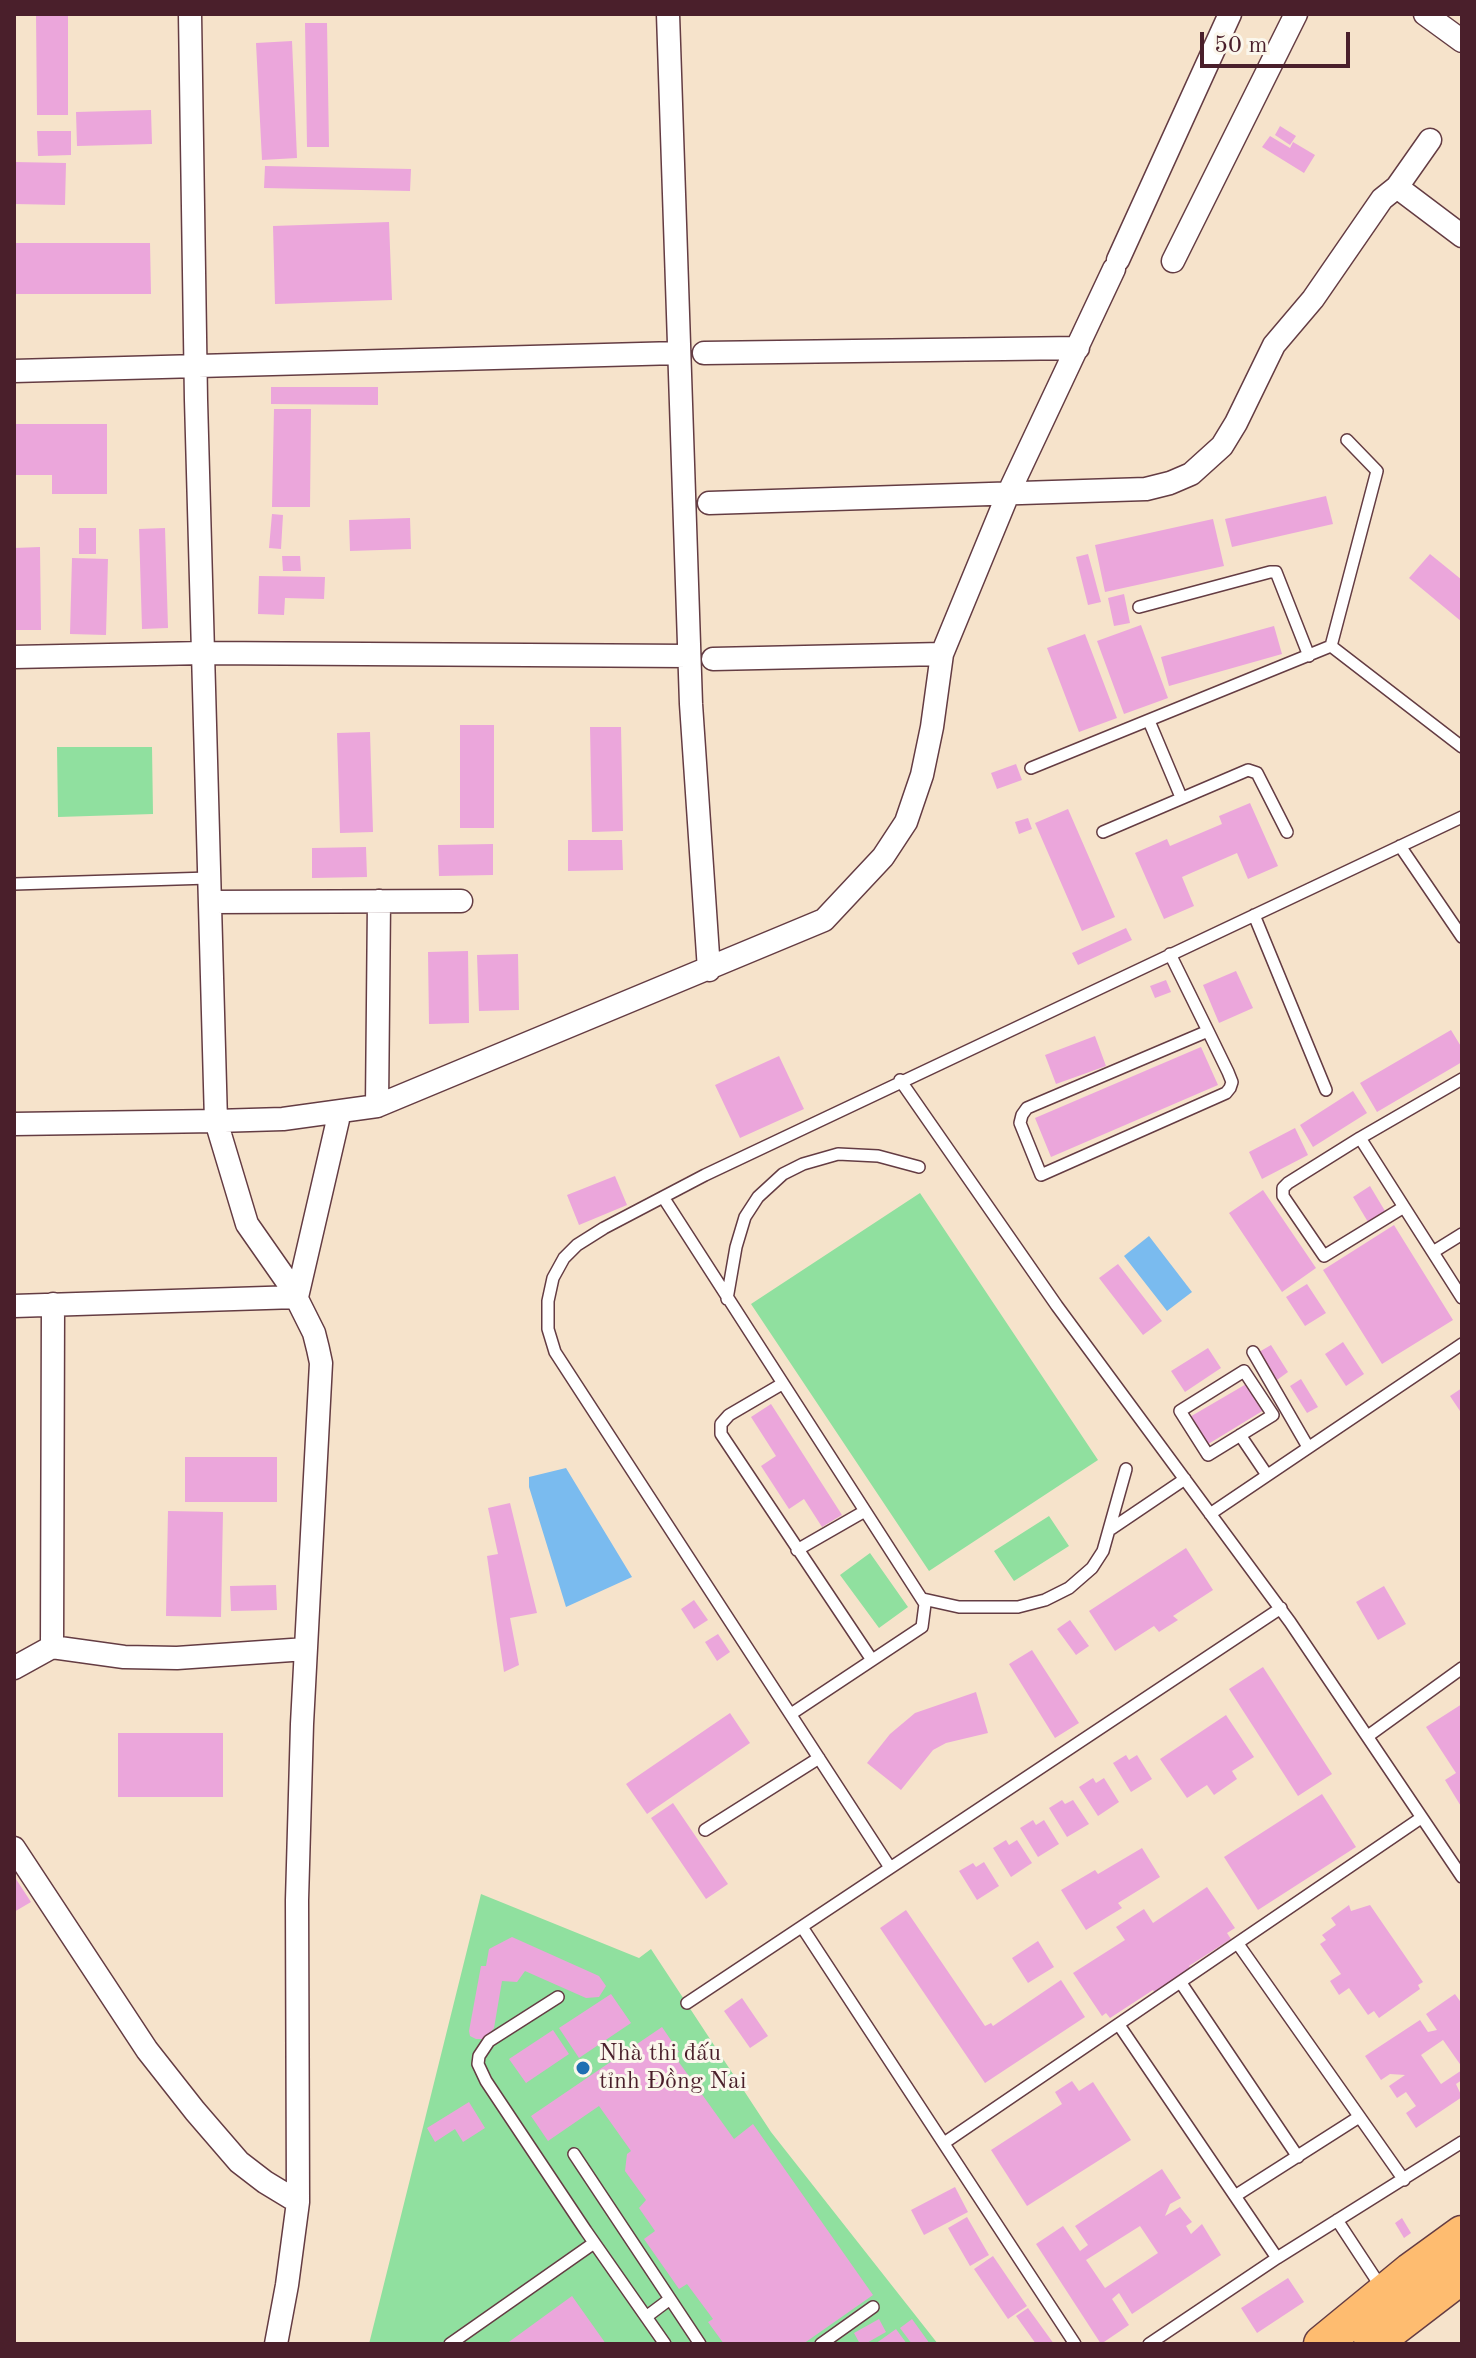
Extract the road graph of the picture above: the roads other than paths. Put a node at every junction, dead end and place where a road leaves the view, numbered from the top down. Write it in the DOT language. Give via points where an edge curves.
graph roads {
  1 [pos="190,14"];
  2 [pos="668,14"];
  3 [pos="1230,14"];
  4 [pos="1296,14"];
  5 [pos="1425,14"];
  6 [pos="1462,41"];
  7 [pos="1430,140"];
  8 [pos="1397,187"];
  9 [pos="1462,236"];
  10 [pos="1173,261"];
  11 [pos="1078,348"];
  12 [pos="678,353"];
  13 [pos="704,353"];
  14 [pos="196,367"];
  15 [pos="14,371"];
  16 [pos="1347,440"];
  17 [pos="1008,494"];
  18 [pos="709,503"];
  19 [pos="1139,607"];
  20 [pos="1331,646"];
  21 [pos="203,653"];
  22 [pos="942,654"];
  23 [pos="689,656"];
  24 [pos="1309,656"];
  25 [pos="14,657"];
  26 [pos="713,659"];
  27 [pos="1149,721"];
  28 [pos="1462,747"];
  29 [pos="1031,768"];
  30 [pos="1181,797"];
  31 [pos="1462,817"];
  32 [pos="1103,832"];
  33 [pos="1287,832"];
  34 [pos="1400,846"];
  35 [pos="209,878"];
  36 [pos="14,884"];
  37 [pos="379,901"];
  38 [pos="461,901"];
  39 [pos="210,902"];
  40 [pos="1254,915"];
  41 [pos="1462,937"];
  42 [pos="1170,954"];
  43 [pos="709,970"];
  44 [pos="1208,1031"];
  45 [pos="1462,1079"];
  46 [pos="900,1080"];
  47 [pos="1326,1090"];
  48 [pos="377,1106"];
  49 [pos="340,1111"];
  50 [pos="216,1121"];
  51 [pos="14,1124"];
  52 [pos="1360,1138"];
  53 [pos="919,1167"];
  54 [pos="663,1197"];
  55 [pos="1404,1207"];
  56 [pos="1462,1234"];
  57 [pos="1433,1252"];
  58 [pos="297,1297"];
  59 [pos="1462,1298"];
  60 [pos="727,1299"];
  61 [pos="53,1304"];
  62 [pos="14,1306"];
  63 [pos="1462,1344"];
  64 [pos="1253,1352"];
  65 [pos="782,1384"];
  66 [pos="1240,1435"];
  67 [pos="1308,1447"];
  68 [pos="1126,1469"];
  69 [pos="1267,1475"];
  70 [pos="1185,1479"];
  71 [pos="865,1511"];
  72 [pos="1210,1514"];
  73 [pos="1111,1529"];
  74 [pos="797,1550"];
  75 [pos="923,1599"];
  76 [pos="1281,1608"];
  77 [pos="52,1647"];
  78 [pos="306,1649"];
  79 [pos="872,1660"];
  80 [pos="14,1668"];
  81 [pos="1462,1668"];
  82 [pos="791,1714"];
  83 [pos="1368,1736"];
  84 [pos="819,1758"];
  85 [pos="1421,1818"];
  86 [pos="705,1830"];
  87 [pos="14,1848"];
  88 [pos="889,1866"];
  89 [pos="1462,1877"];
  90 [pos="802,1927"];
  91 [pos="1238,1944"];
  92 [pos="1181,1983"];
  93 [pos="558,1997"];
  94 [pos="687,2003"];
  95 [pos="1119,2025"];
  96 [pos="1359,2117"];
  97 [pos="1462,2142"];
  98 [pos="944,2143"];
  99 [pos="574,2154"];
  100 [pos="1298,2157"];
  101 [pos="1404,2180"];
  102 [pos="1235,2196"];
  103 [pos="298,2202"];
  104 [pos="1337,2220"];
  105 [pos="1462,2234"];
  106 [pos="594,2243"];
  107 [pos="1277,2258"];
  108 [pos="1462,2275"];
  109 [pos="670,2299"];
  110 [pos="1393,2306"];
  111 [pos="873,2307"];
  112 [pos="646,2317"];
  113 [pos="276,2344"];
  114 [pos="450,2344"];
  115 [pos="665,2344"];
  116 [pos="700,2344"];
  117 [pos="821,2344"];
  118 [pos="1075,2344"];
  119 [pos="1149,2344"];
  120 [pos="1322,2344"];
  121 [pos="1372,2344"];
  1 -- 14 [label="street"];
  2 -- 12 [label="street"];
  3 -- 11 [label="street"];
  4 -- 10 [label="street"];
  5 -- 6 [label="street"];
  7 -- 8 [label="street"];
  8 -- 9 [label="street"];
  8 -- 17 [label="street" via="1372,211 1313,299 1274,345 1236,423 1209,460 1191,474 1146,489"];
  11 -- 13 [label="street"];
  11 -- 17 [label="street"];
  12 -- 14 [label="street"];
  12 -- 23 [label="street"];
  14 -- 15 [label="street"];
  14 -- 21 [label="street"];
  16 -- 20 [label="lane" via="1377,471"];
  17 -- 18 [label="street"];
  17 -- 22 [label="street"];
  19 -- 24 [label="lane" via="1276,572"];
  20 -- 24 [label="lane"];
  20 -- 28 [label="lane"];
  21 -- 23 [label="street"];
  21 -- 25 [label="street"];
  21 -- 35 [label="street"];
  22 -- 26 [label="street"];
  22 -- 43 [label="street" via="922,775 906,822 883,857 824,920"];
  23 -- 43 [label="street"];
  24 -- 27 [label="lane"];
  27 -- 29 [label="lane"];
  27 -- 30 [label="lane"];
  30 -- 32 [label="lane"];
  30 -- 33 [label="lane" via="1248,770 1257,773"];
  31 -- 34 [label="lane"];
  34 -- 40 [label="lane"];
  34 -- 41 [label="lane"];
  35 -- 36 [label="lane"];
  35 -- 39 [label="street"];
  37 -- 38 [label="street"];
  37 -- 39 [label="street"];
  37 -- 48 [label="street"];
  39 -- 50 [label="street"];
  40 -- 42 [label="lane"];
  40 -- 47 [label="lane"];
  42 -- 44 [label="lane"];
  42 -- 46 [label="lane"];
  43 -- 48 [label="street"];
  44 -- 44 [label="lane" via="1232,1082 1226,1093 1041,1175 1020,1123 1027,1108"];
  45 -- 52 [label="lane"];
  46 -- 54 [label="lane"];
  46 -- 70 [label="lane"];
  48 -- 49 [label="street"];
  49 -- 50 [label="street"];
  49 -- 58 [label="street"];
  50 -- 51 [label="street"];
  50 -- 58 [label="street" via="247,1224"];
  52 -- 55 [label="lane"];
  52 -- 55 [label="lane" via="1288,1183 1283,1196 1324,1256"];
  53 -- 60 [label="lane" via="878,1156 838,1154 783,1174 745,1217"];
  54 -- 60 [label="lane"];
  54 -- 82 [label="lane" via="604,1228 564,1258 553,1278 548,1329 555,1352"];
  55 -- 57 [label="lane"];
  56 -- 57 [label="lane"];
  57 -- 59 [label="lane"];
  58 -- 61 [label="street"];
  58 -- 78 [label="street" via="321,1363"];
  60 -- 65 [label="lane"];
  61 -- 62 [label="street"];
  61 -- 77 [label="street"];
  63 -- 67 [label="lane"];
  64 -- 67 [label="lane"];
  65 -- 71 [label="lane"];
  65 -- 74 [label="lane" via="729,1415 721,1434"];
  66 -- 66 [label="lane" via="1273,1415 1244,1371 1180,1411 1208,1455"];
  66 -- 69 [label="lane"];
  67 -- 69 [label="lane"];
  68 -- 73 [label="lane"];
  69 -- 72 [label="lane"];
  70 -- 72 [label="lane"];
  70 -- 73 [label="lane"];
  71 -- 74 [label="lane"];
  71 -- 75 [label="lane"];
  72 -- 76 [label="lane"];
  73 -- 75 [label="lane" via="1092,1568 1045,1600 989,1609"];
  74 -- 79 [label="lane"];
  75 -- 79 [label="lane" via="922,1627"];
  76 -- 83 [label="lane"];
  76 -- 88 [label="lane"];
  77 -- 78 [label="street" via="177,1658"];
  77 -- 80 [label="street"];
  78 -- 103 [label="street" via="297,1900"];
  79 -- 82 [label="lane"];
  81 -- 83 [label="lane"];
  82 -- 84 [label="lane"];
  83 -- 85 [label="lane"];
  84 -- 86 [label="lane"];
  84 -- 88 [label="lane"];
  85 -- 89 [label="lane"];
  85 -- 91 [label="lane"];
  87 -- 103 [label="street" via="147,2050 195,2111 239,2162"];
  88 -- 90 [label="lane"];
  90 -- 94 [label="lane"];
  90 -- 98 [label="lane"];
  91 -- 92 [label="lane"];
  91 -- 96 [label="lane"];
  92 -- 95 [label="lane"];
  92 -- 100 [label="lane"];
  93 -- 106 [label="lane" via="489,2041 478,2064"];
  95 -- 98 [label="lane"];
  95 -- 102 [label="lane"];
  96 -- 100 [label="lane"];
  96 -- 101 [label="lane"];
  97 -- 101 [label="lane"];
  98 -- 118 [label="lane"];
  99 -- 109 [label="lane"];
  100 -- 102 [label="lane"];
  101 -- 104 [label="lane"];
  102 -- 107 [label="lane"];
  103 -- 113 [label="street"];
  104 -- 107 [label="lane"];
  104 -- 110 [label="lane"];
  105 -- 110 [label="main road"];
  106 -- 112 [label="lane"];
  106 -- 114 [label="lane"];
  107 -- 119 [label="lane"];
  108 -- 110 [label="main road"];
  109 -- 112 [label="lane"];
  109 -- 116 [label="lane"];
  110 -- 120 [label="main road"];
  110 -- 121 [label="main road"];
  111 -- 117 [label="lane"];
  112 -- 115 [label="lane"];
}
